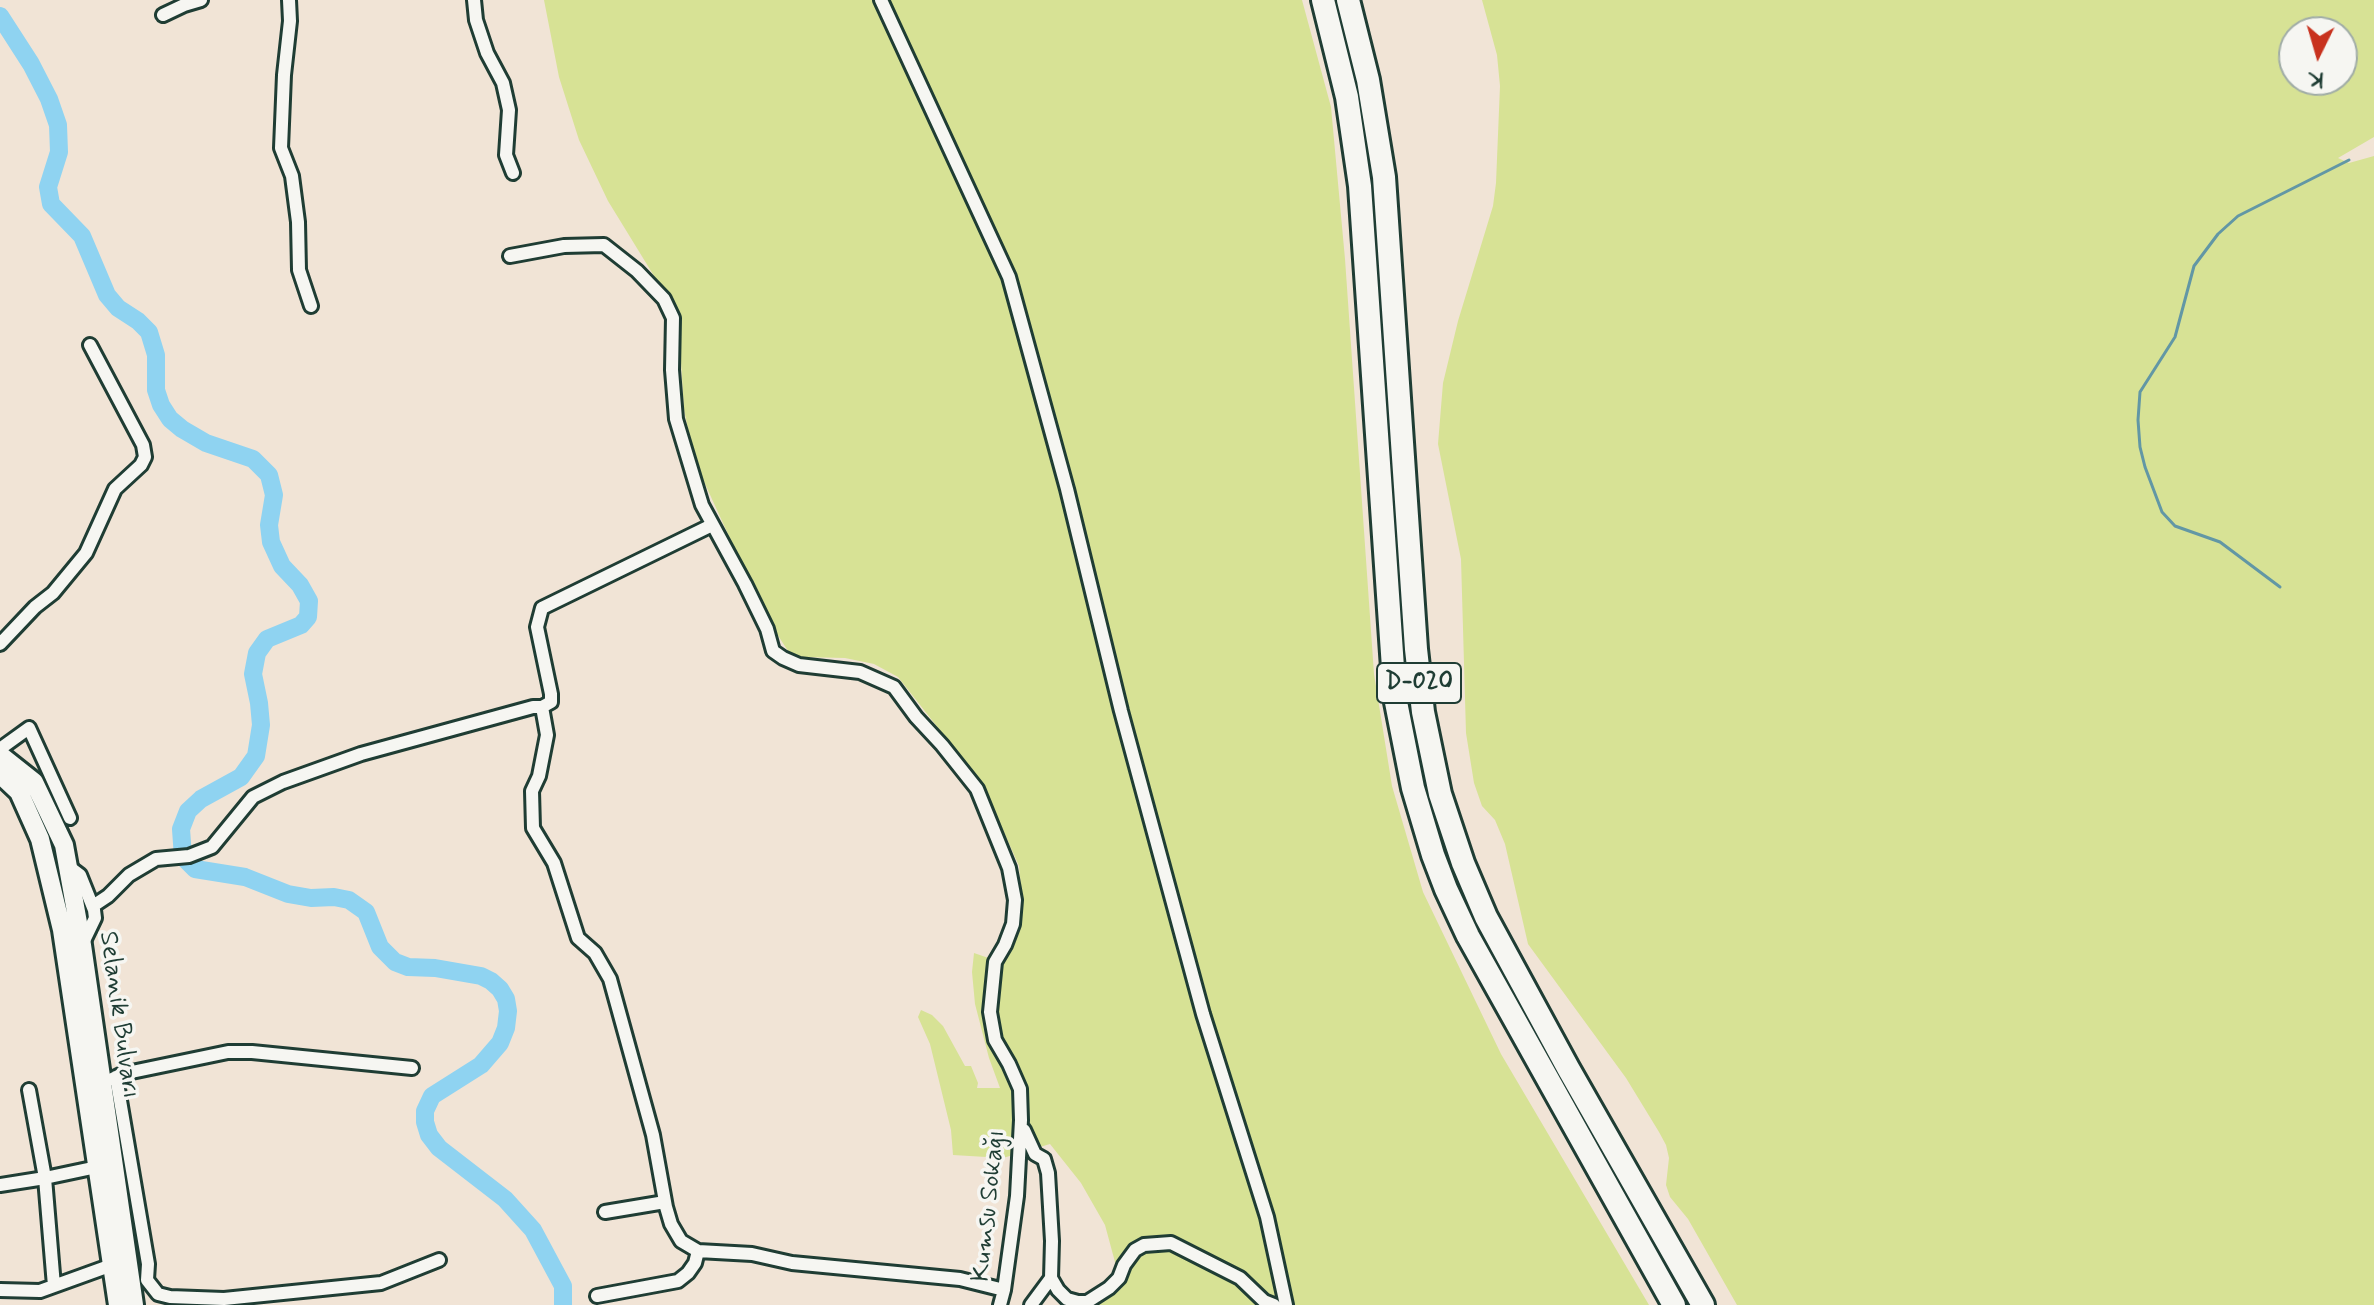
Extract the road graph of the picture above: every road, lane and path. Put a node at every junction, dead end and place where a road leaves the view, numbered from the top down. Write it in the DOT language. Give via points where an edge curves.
graph roads {
  1 [pos="201,0"];
  2 [pos="289,0"];
  3 [pos="474,0"];
  4 [pos="881,0"];
  5 [pos="1323,0"];
  6 [pos="1348,0"];
  7 [pos="163,15"];
  8 [pos="513,173"];
  9 [pos="510,256"];
  10 [pos="311,306"];
  11 [pos="90,345"];
  12 [pos="712,525"];
  13 [pos="0,644"];
  14 [pos="542,707"];
  15 [pos="0,752"];
  16 [pos="0,774"];
  17 [pos="70,818"];
  18 [pos="68,866"];
  19 [pos="93,906"];
  20 [pos="82,945"];
  21 [pos="90,1062"];
  22 [pos="412,1068"];
  23 [pos="109,1081"];
  24 [pos="29,1090"];
  25 [pos="1021,1120"];
  26 [pos="97,1167"];
  27 [pos="45,1178"];
  28 [pos="0,1185"];
  29 [pos="665,1202"];
  30 [pos="605,1212"];
  31 [pos="698,1251"];
  32 [pos="439,1260"];
  33 [pos="112,1265"];
  34 [pos="1051,1278"];
  35 [pos="54,1286"];
  36 [pos="0,1290"];
  37 [pos="1004,1290"];
  38 [pos="597,1296"];
  39 [pos="118,1305"];
  40 [pos="134,1305"];
  41 [pos="1000,1305"];
  42 [pos="1031,1305"];
  43 [pos="1274,1305"];
  44 [pos="1286,1305"];
  45 [pos="1674,1305"];
  46 [pos="1703,1305"];
  1 -- 7 [label="street"];
  2 -- 10 [label="street" via="281,148 292,176 299,270"];
  3 -- 8 [label="street" via="487,53 503,83 509,110 506,155"];
  4 -- 44 [label="street" via="1009,277 1121,711 1203,1014 1267,1217"];
  5 -- 45 [label="highway, D-020" via="1357,161 1394,686 1413,788 1437,866 1468,936"];
  6 -- 46 [label="highway, D-020" via="1384,177 1416,649 1440,794 1491,926"];
  9 -- 12 [label="street" via="604,245 664,299 673,318 676,419"];
  11 -- 13 [label="street" via="145,457 115,489 86,553"];
  12 -- 14 [label="street" via="542,608 537,627 551,694 551,702"];
  12 -- 25 [label="street" via="767,629 773,651 799,665 860,672 894,687 977,789 1009,868 1015,900 1013,924 995,962 990,1012 995,1040 1020,1089"];
  14 -- 19 [label="street" via="361,754 283,782 253,797 212,847 156,859"];
  14 -- 29 [label="street" via="547,735 532,791 533,828 554,863 578,938 595,953 610,979 653,1135"];
  15 -- 17 [label="street" via="29,728"];
  15 -- 18 [label="main road, Selanik Bulvarı" via="34,782 64,845"];
  16 -- 21 [label="main road, Selanik Bulvarı" via="19,792 40,839"];
  18 -- 19 [label="street" via="80,875"];
  18 -- 20 [label="main road, Selanik Bulvarı"];
  19 -- 20 [label="street" via="95,918"];
  20 -- 21 [label="main road, Selanik Bulvarı"];
  21 -- 23 [label="main road, Selanik Bulvarı"];
  21 -- 26 [label="main road, Selanik Bulvarı"];
  22 -- 23 [label="street" via="228,1052"];
  23 -- 32 [label="street" via="147,1280 158,1294 224,1299 381,1283"];
  23 -- 40 [label="main road, Selanik Bulvarı"];
  24 -- 27 [label="street"];
  25 -- 34 [label="street, Kumsu Sokağı" via="1048,1173"];
  25 -- 37 [label="street, Kumsu Sokağı"];
  26 -- 27 [label="street"];
  26 -- 33 [label="main road, Selanik Bulvarı"];
  27 -- 28 [label="street"];
  27 -- 35 [label="street"];
  29 -- 30 [label="street"];
  29 -- 31 [label="street" via="681,1241"];
  31 -- 37 [label="street" via="960,1279"];
  31 -- 38 [label="street" via="695,1263 678,1281"];
  33 -- 35 [label="street"];
  33 -- 39 [label="main road, Selanik Bulvarı"];
  34 -- 42 [label="street"];
  34 -- 43 [label="street" via="1067,1299 1087,1302 1119,1278 1135,1250 1171,1243 1240,1278"];
  35 -- 36 [label="street"];
  37 -- 41 [label="street, Kumsu Sokağı"];
}
